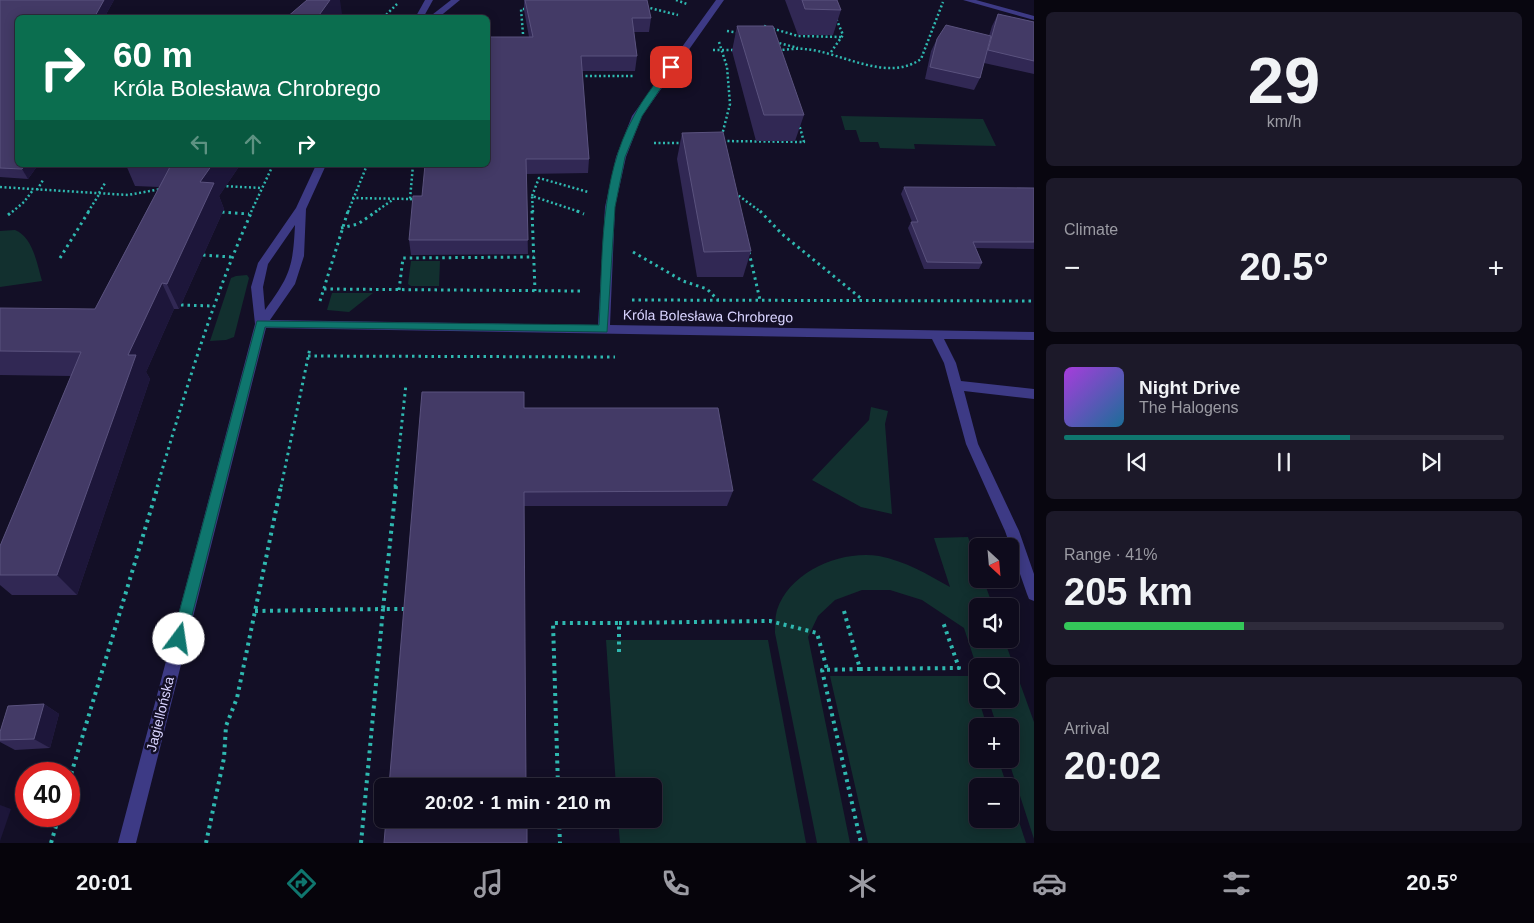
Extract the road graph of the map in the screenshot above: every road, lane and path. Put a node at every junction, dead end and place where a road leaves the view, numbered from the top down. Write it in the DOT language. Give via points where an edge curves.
graph roads {
  1 [pos="401,0"];
  2 [pos="429,0"];
  3 [pos="456,0"];
  4 [pos="720,0"];
  5 [pos="945,0"];
  6 [pos="966,0"];
  7 [pos="646,7"];
  8 [pos="530,9"];
  9 [pos="386,15"];
  10 [pos="421,15"];
  11 [pos="436,15"];
  12 [pos="836,18"];
  13 [pos="1034,18"];
  14 [pos="703,22"];
  15 [pos="764,26"];
  16 [pos="726,31"];
  17 [pos="523,34"];
  18 [pos="746,35"];
  19 [pos="841,37"];
  20 [pos="770,41"];
  21 [pos="804,49"];
  22 [pos="682,50"];
  23 [pos="697,50"];
  24 [pos="723,50"];
  25 [pos="742,50"];
  26 [pos="831,52"];
  27 [pos="777,56"];
  28 [pos="574,76"];
  29 [pos="642,76"];
  30 [pos="797,120"];
  31 [pos="714,142"];
  32 [pos="723,142"];
  33 [pos="627,143"];
  34 [pos="685,143"];
  35 [pos="272,167"];
  36 [pos="320,167"];
  37 [pos="365,167"];
  38 [pos="414,167"];
  39 [pos="43,180"];
  40 [pos="105,184"];
  41 [pos="218,186"];
  42 [pos="0,187"];
  43 [pos="734,187"];
  44 [pos="163,188"];
  45 [pos="262,188"];
  46 [pos="35,190"];
  47 [pos="735,192"];
  48 [pos="100,193"];
  49 [pos="352,198"];
  50 [pos="395,199"];
  51 [pos="410,199"];
  52 [pos="523,200"];
  53 [pos="533,200"];
  54 [pos="737,200"];
  55 [pos="421,201"];
  56 [pos="301,209"];
  57 [pos="222,212"];
  58 [pos="249,214"];
  59 [pos="8,215"];
  60 [pos="587,217"];
  61 [pos="341,228"];
  62 [pos="609,233"];
  63 [pos="748,248"];
  64 [pos="203,255"];
  65 [pos="231,257"];
  66 [pos="534,257"];
  67 [pos="60,258"];
  68 [pos="324,289"];
  69 [pos="399,290"];
  70 [pos="535,291"];
  71 [pos="606,291"];
  72 [pos="719,300"];
  73 [pos="760,300"];
  74 [pos="864,301"];
  75 [pos="1034,301"];
  76 [pos="181,304"];
  77 [pos="213,306"];
  78 [pos="319,307"];
  79 [pos="261,324"];
  80 [pos="604,329"];
  81 [pos="936,334"];
  82 [pos="1034,336"];
  83 [pos="312,339"];
  84 [pos="406,384"];
  85 [pos="956,385"];
  86 [pos="1034,394"];
  87 [pos="1034,594"];
  88 [pos="383,609"];
  89 [pos="408,609"];
  90 [pos="255,611"];
  91 [pos="844,612"];
  92 [pos="943,622"];
  93 [pos="619,623"];
  94 [pos="619,653"];
  95 [pos="827,669"];
  96 [pos="860,669"];
  97 [pos="75,762"];
  98 [pos="558,778"];
  99 [pos="55,827"];
  100 [pos="559,828"];
  101 [pos="51,843"];
  102 [pos="127,843"];
  103 [pos="206,843"];
  104 [pos="361,843"];
  105 [pos="560,843"];
  106 [pos="861,843"];
  1 -- 9 [label="path"];
  2 -- 10 [label="street"];
  3 -- 11 [label="street"];
  4 -- 14 [label="street"];
  5 -- 21 [label="path" via="924,55 914,64 884,68"];
  6 -- 13 [label="street"];
  7 -- 14 [label="path"];
  8 -- 17 [label="path" via="521,9"];
  12 -- 19 [label="path" via="844,35"];
  14 -- 22 [label="street"];
  15 -- 19 [label="path" via="798,36"];
  16 -- 18 [label="path"];
  19 -- 26 [label="path"];
  20 -- 21 [label="path"];
  21 -- 27 [label="path" via="775,50"];
  22 -- 23 [label="path"];
  22 -- 33 [label="street" via="637,116"];
  23 -- 24 [label="path"];
  23 -- 24 [label="path" via="712,33"];
  24 -- 25 [label="path"];
  24 -- 32 [label="path" via="730,104 722,133"];
  28 -- 29 [label="path"];
  30 -- 32 [label="path" via="804,142"];
  31 -- 32 [label="path"];
  33 -- 34 [label="path"];
  33 -- 62 [label="street" via="610,207"];
  35 -- 45 [label="path"];
  36 -- 56 [label="street, Jagiellońska"];
  37 -- 49 [label="path"];
  38 -- 51 [label="path"];
  39 -- 46 [label="path"];
  40 -- 48 [label="path"];
  41 -- 45 [label="path"];
  42 -- 46 [label="path"];
  43 -- 47 [label="path"];
  44 -- 48 [label="path" via="128,195"];
  45 -- 58 [label="path"];
  46 -- 48 [label="path"];
  46 -- 59 [label="path"];
  47 -- 54 [label="path"];
  47 -- 74 [label="path"];
  48 -- 67 [label="path"];
  49 -- 50 [label="path"];
  49 -- 61 [label="path"];
  50 -- 51 [label="path"];
  50 -- 61 [label="path" via="358,224"];
  51 -- 55 [label="path"];
  52 -- 53 [label="path"];
  53 -- 60 [label="path" via="532,196 569,207"];
  53 -- 66 [label="path"];
  56 -- 79 [label="street, Jagiellońska" via="299,256 290,284"];
  56 -- 79 [label="street, Jagiellońska" via="266,258 259,275 257,293"];
  57 -- 58 [label="path"];
  58 -- 65 [label="path"];
  61 -- 68 [label="path"];
  62 -- 71 [label="street"];
  62 -- 72 [label="path" via="638,256 683,281 707,289"];
  63 -- 73 [label="path"];
  64 -- 65 [label="path"];
  65 -- 77 [label="path"];
  66 -- 69 [label="path" via="403,258"];
  66 -- 70 [label="path"];
  68 -- 69 [label="path"];
  68 -- 78 [label="path"];
  69 -- 70 [label="path"];
  70 -- 71 [label="path"];
  71 -- 72 [label="path" via="634,300"];
  71 -- 80 [label="street"];
  72 -- 73 [label="path"];
  73 -- 74 [label="path"];
  74 -- 75 [label="path"];
  76 -- 77 [label="path"];
  77 -- 97 [label="path"];
  79 -- 80 [label="street, Króla Bolesława Chrobrego"];
  79 -- 102 [label="street, Jagiellońska"];
  80 -- 81 [label="street, Króla Bolesława Chrobrego"];
  81 -- 82 [label="street, Króla Bolesława Chrobrego"];
  81 -- 85 [label="street"];
  83 -- 90 [label="path"];
  84 -- 88 [label="path"];
  85 -- 86 [label="street"];
  85 -- 87 [label="street" via="972,444 1012,531"];
  88 -- 89 [label="path"];
  88 -- 90 [label="path"];
  88 -- 104 [label="path"];
  90 -- 103 [label="path" via="237,698 231,707 222,743 224,758"];
  91 -- 96 [label="path"];
  92 -- 96 [label="path" via="959,668"];
  93 -- 94 [label="path"];
  93 -- 95 [label="path" via="770,621 817,633"];
  93 -- 98 [label="path" via="553,622"];
  95 -- 96 [label="path"];
  95 -- 106 [label="path" via="822,670"];
  99 -- 101 [label="path"];
  100 -- 105 [label="path"];
}
